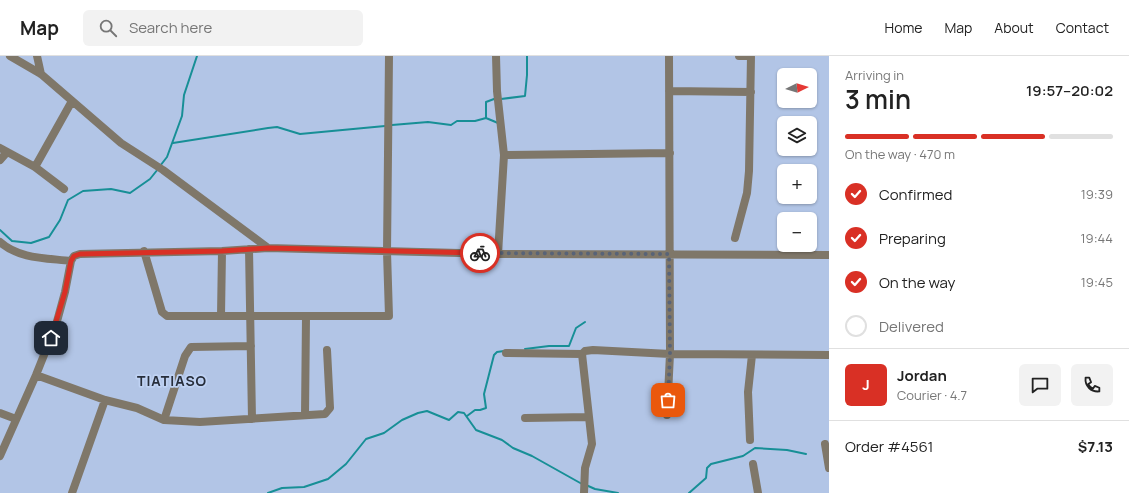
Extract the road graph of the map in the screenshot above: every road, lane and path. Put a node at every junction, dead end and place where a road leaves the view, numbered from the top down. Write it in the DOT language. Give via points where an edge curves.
graph roads {
  1 [pos="10,56"];
  2 [pos="37,56"];
  3 [pos="389,56"];
  4 [pos="496,56"];
  5 [pos="669,56"];
  6 [pos="739,56"];
  7 [pos="751,56"];
  8 [pos="41,74"];
  9 [pos="669,91"];
  10 [pos="751,92"];
  11 [pos="72,100"];
  12 [pos="4,150"];
  13 [pos="670,153"];
  14 [pos="504,155"];
  15 [pos="0,160"];
  16 [pos="35,168"];
  17 [pos="64,189"];
  18 [pos="735,238"];
  19 [pos="0,242"];
  20 [pos="268,248"];
  21 [pos="250,250"];
  22 [pos="144,251"];
  23 [pos="222,251"];
  24 [pos="387,252"];
  25 [pos="498,254"];
  26 [pos="669,254"];
  27 [pos="829,255"];
  28 [pos="71,261"];
  29 [pos="221,316"];
  30 [pos="250,316"];
  31 [pos="306,317"];
  32 [pos="251,346"];
  33 [pos="327,350"];
  34 [pos="506,353"];
  35 [pos="582,354"];
  36 [pos="670,354"];
  37 [pos="752,355"];
  38 [pos="829,355"];
  39 [pos="36,375"];
  40 [pos="105,400"];
  41 [pos="0,413"];
  42 [pos="305,415"];
  43 [pos="667,415"];
  44 [pos="589,417"];
  45 [pos="525,418"];
  46 [pos="252,419"];
  47 [pos="16,420"];
  48 [pos="164,420"];
  49 [pos="750,440"];
  50 [pos="825,444"];
  51 [pos="1,452"];
  52 [pos="753,464"];
  53 [pos="829,468"];
  54 [pos="72,493"];
  55 [pos="584,493"];
  56 [pos="758,493"];
  1 -- 8 [label="street"];
  2 -- 8 [label="street"];
  3 -- 24 [label="street"];
  4 -- 14 [label="street"];
  5 -- 9 [label="street"];
  6 -- 7 [label="street"];
  7 -- 10 [label="street"];
  8 -- 11 [label="street"];
  9 -- 10 [label="street"];
  9 -- 13 [label="street"];
  10 -- 18 [label="street" via="747,193"];
  11 -- 16 [label="street"];
  11 -- 20 [label="street" via="122,143 163,170"];
  12 -- 15 [label="street"];
  12 -- 16 [label="street"];
  13 -- 14 [label="street"];
  13 -- 26 [label="street"];
  14 -- 25 [label="street"];
  16 -- 17 [label="street"];
  19 -- 28 [label="street" via="15,253"];
  20 -- 21 [label="street"];
  20 -- 24 [label="street"];
  21 -- 23 [label="street"];
  21 -- 30 [label="street"];
  22 -- 23 [label="street"];
  22 -- 28 [label="street" via="80,254 74,256"];
  22 -- 29 [label="street" via="164,314"];
  23 -- 29 [label="street"];
  24 -- 25 [label="street"];
  24 -- 31 [label="street" via="389,316"];
  25 -- 26 [label="street"];
  26 -- 27 [label="street"];
  26 -- 36 [label="street"];
  28 -- 39 [label="street" via="56,325"];
  29 -- 30 [label="street"];
  30 -- 31 [label="street"];
  30 -- 32 [label="street"];
  31 -- 42 [label="street"];
  32 -- 46 [label="street"];
  32 -- 48 [label="street" via="191,347 185,356"];
  33 -- 42 [label="street" via="330,408 325,414"];
  34 -- 35 [label="street"];
  35 -- 36 [label="street" via="593,350"];
  35 -- 44 [label="street"];
  36 -- 37 [label="street"];
  36 -- 43 [label="street"];
  37 -- 38 [label="street"];
  37 -- 49 [label="street" via="748,392"];
  39 -- 40 [label="street"];
  39 -- 47 [label="street"];
  40 -- 48 [label="street" via="137,408"];
  40 -- 54 [label="street"];
  41 -- 47 [label="street"];
  42 -- 46 [label="street"];
  44 -- 45 [label="street"];
  44 -- 55 [label="street" via="592,444 585,468"];
  46 -- 48 [label="street" via="200,422"];
  47 -- 51 [label="street"];
  50 -- 53 [label="street"];
  52 -- 56 [label="street"];
}
